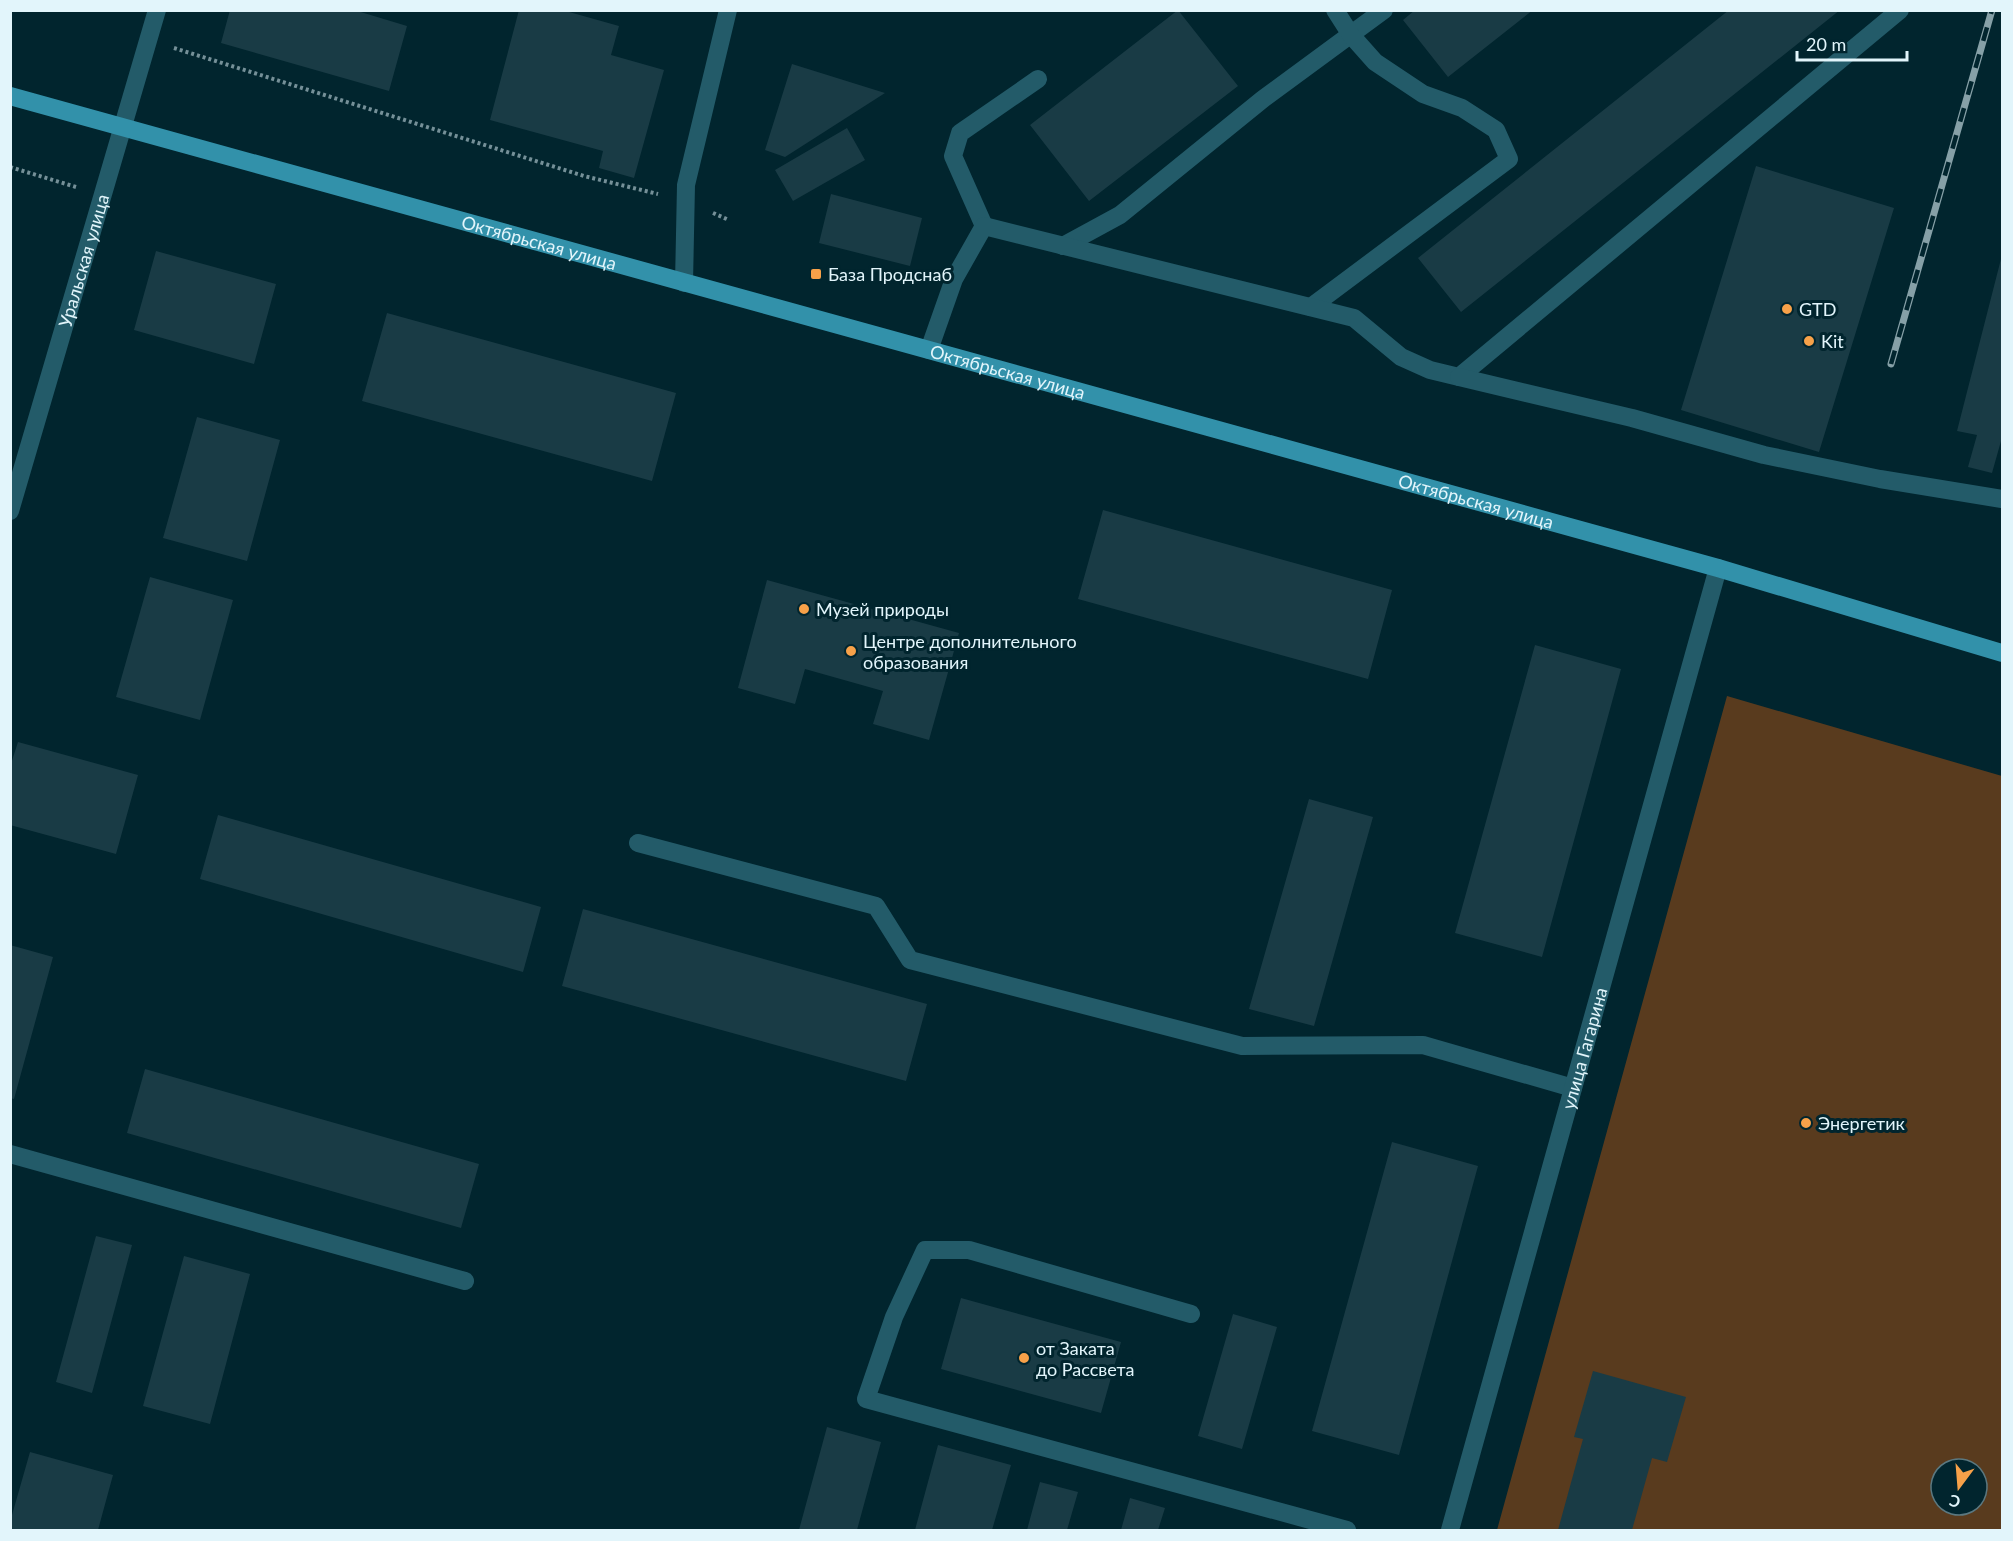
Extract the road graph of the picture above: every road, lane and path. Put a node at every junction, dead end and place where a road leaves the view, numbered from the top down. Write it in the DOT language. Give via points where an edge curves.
graph roads {
  1 [pos="157,10"];
  2 [pos="728,10"];
  3 [pos="1335,10"];
  4 [pos="1384,10"];
  5 [pos="1900,10"];
  6 [pos="1351,35"];
  7 [pos="148,40"];
  8 [pos="1038,79"];
  9 [pos="10,96"];
  10 [pos="122,128"];
  11 [pos="10,167"];
  12 [pos="103,194"];
  13 [pos="686,200"];
  14 [pos="729,220"];
  15 [pos="984,226"];
  16 [pos="1063,246"];
  17 [pos="684,283"];
  18 [pos="1311,307"];
  19 [pos="929,350"];
  20 [pos="1460,377"];
  21 [pos="2002,499"];
  22 [pos="10,511"];
  23 [pos="1718,568"];
  24 [pos="2002,653"];
  25 [pos="638,843"];
  26 [pos="1573,1088"];
  27 [pos="10,1154"];
  28 [pos="465,1281"];
  29 [pos="1191,1314"];
  30 [pos="1347,1530"];
  31 [pos="1449,1530"];
  1 -- 7 [label="street, Уральская улица"];
  2 -- 13 [label="street" via="686,185"];
  3 -- 6 [label="street"];
  4 -- 6 [label="street"];
  5 -- 20 [label="street"];
  6 -- 16 [label="street" via="1263,99 1120,215"];
  6 -- 18 [label="street" via="1375,62 1423,94 1462,108 1496,130 1509,159"];
  7 -- 10 [label="street, Уральская улица"];
  7 -- 13 [label="path" via="584,176"];
  8 -- 15 [label="street" via="960,133 953,156"];
  9 -- 10 [label="main road, Октябрьская улица"];
  10 -- 12 [label="street, Уральская улица"];
  10 -- 17 [label="main road, Октябрьская улица"];
  11 -- 12 [label="path"];
  12 -- 22 [label="street, Уральская улица"];
  13 -- 14 [label="path"];
  13 -- 17 [label="street"];
  15 -- 16 [label="street"];
  15 -- 19 [label="street" via="954,279"];
  16 -- 18 [label="street"];
  17 -- 19 [label="main road, Октябрьская улица"];
  18 -- 20 [label="street" via="1354,318 1401,357 1430,370"];
  19 -- 23 [label="main road, Октябрьская улица"];
  20 -- 21 [label="street" via="1632,418 1764,455"];
  23 -- 24 [label="main road, Октябрьская улица"];
  23 -- 26 [label="street, улица Гагарина"];
  25 -- 26 [label="street" via="876,906 910,960 1242,1046 1423,1045"];
  26 -- 31 [label="street, улица Гагарина"];
  27 -- 28 [label="street"];
  29 -- 30 [label="street" via="969,1250 925,1250 894,1317 866,1399"];
}
